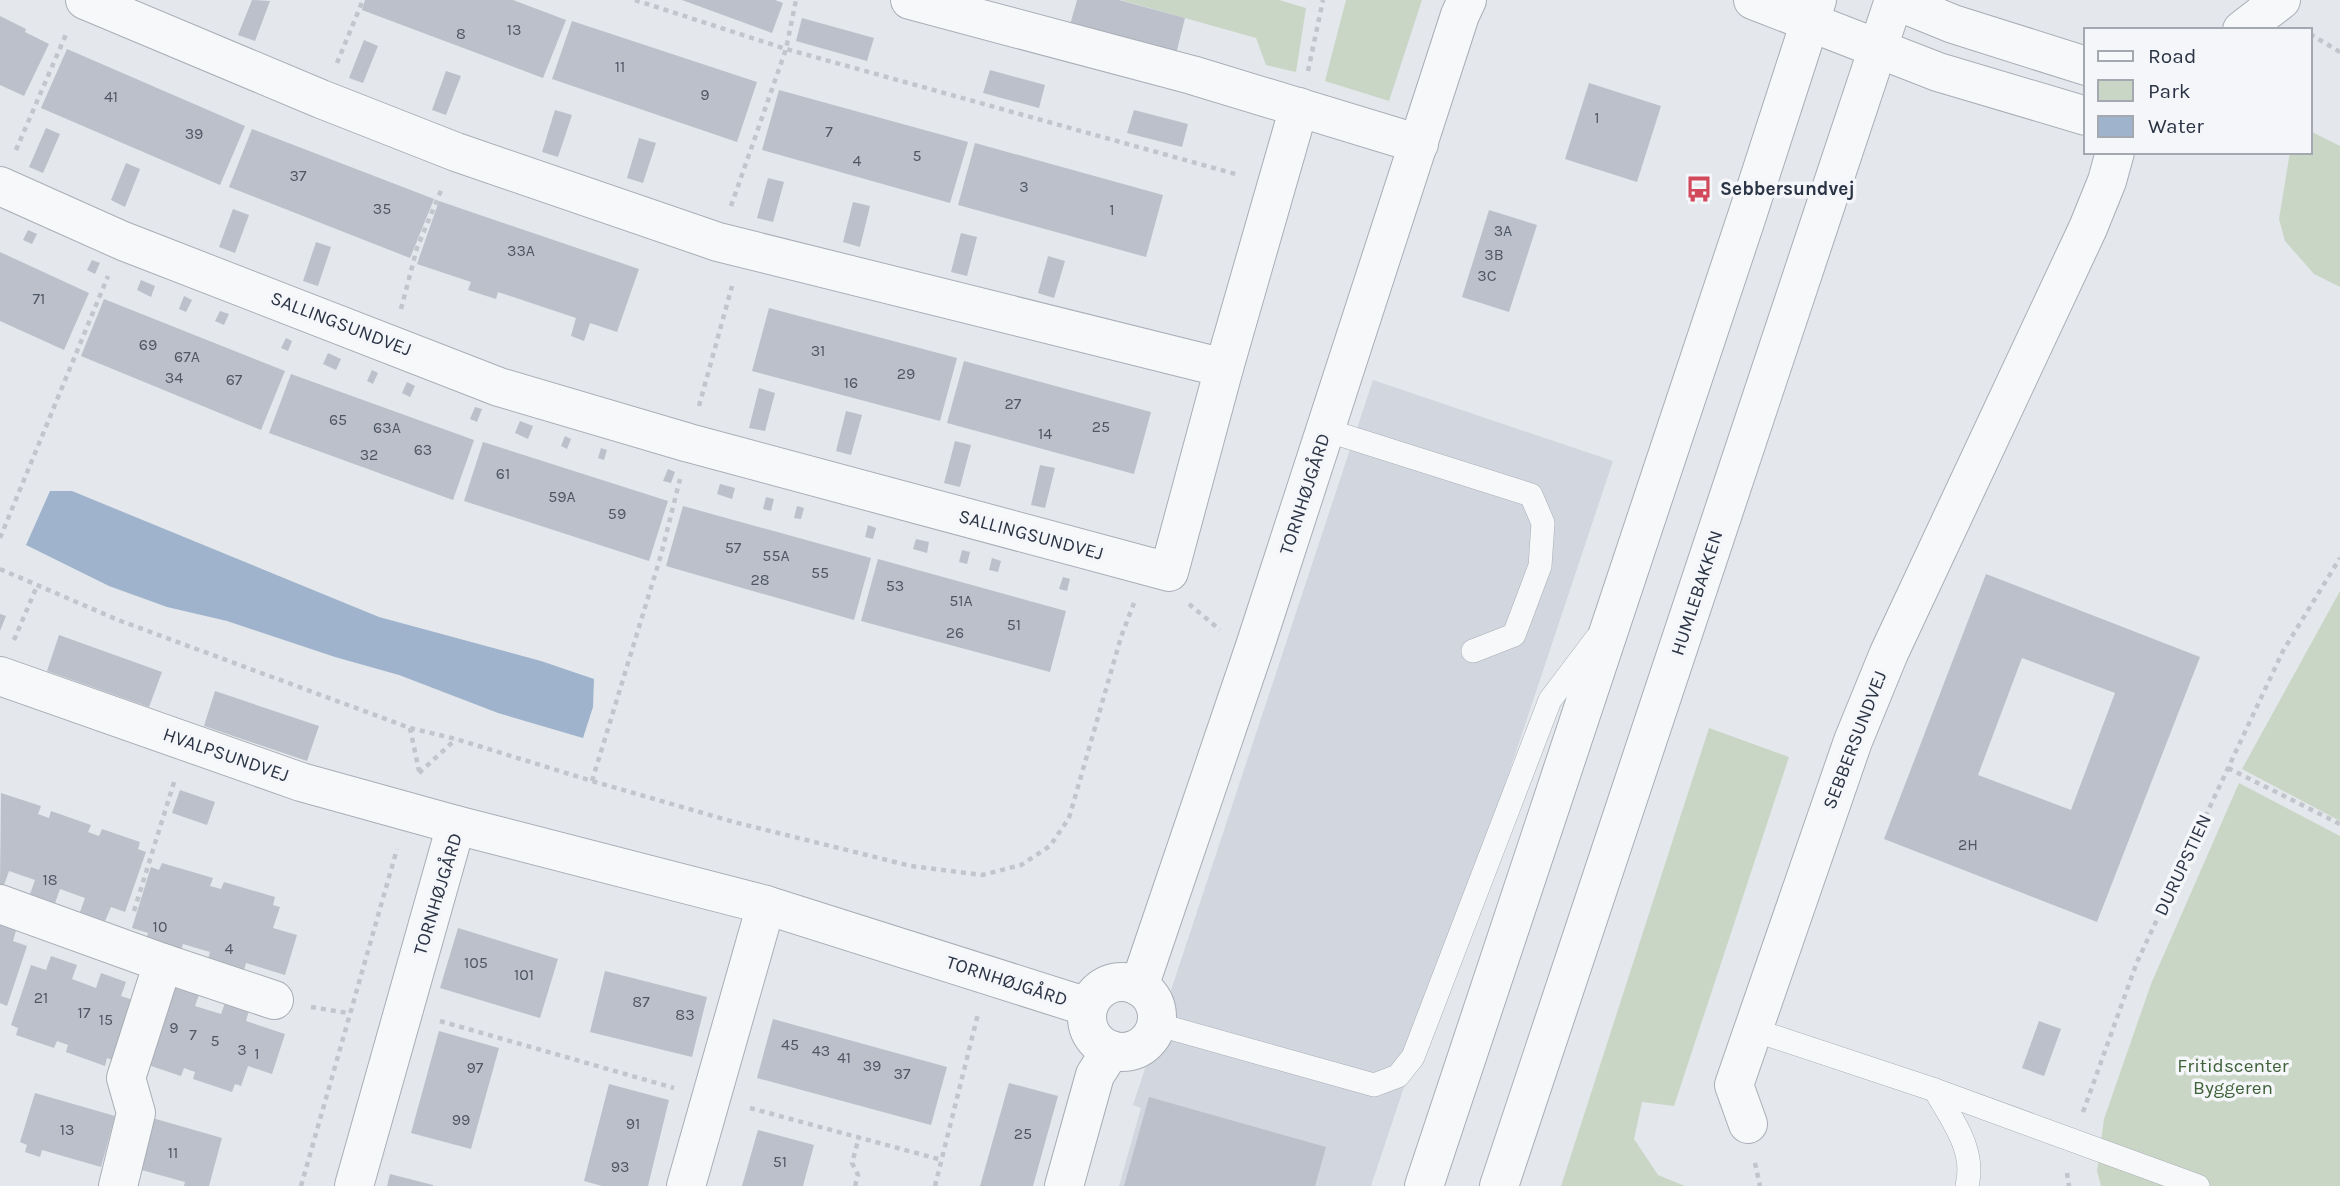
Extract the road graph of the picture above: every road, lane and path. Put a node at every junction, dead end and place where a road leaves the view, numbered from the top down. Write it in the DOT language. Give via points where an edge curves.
graph roads {
  1 [pos="363,0"];
  2 [pos="635,0"];
  3 [pos="796,0"];
  4 [pos="910,0"];
  5 [pos="1323,0"];
  6 [pos="1467,0"];
  7 [pos="1753,0"];
  8 [pos="1894,0"];
  9 [pos="2281,0"];
  10 [pos="1814,11"];
  11 [pos="77,12"];
  12 [pos="2245,28"];
  13 [pos="2312,35"];
  14 [pos="786,49"];
  15 [pos="1878,49"];
  16 [pos="2340,52"];
  17 [pos="2084,65"];
  18 [pos="321,99"];
  19 [pos="1299,107"];
  20 [pos="2084,115"];
  21 [pos="1419,144"];
  22 [pos="456,152"];
  23 [pos="2114,154"];
  24 [pos="1277,185"];
  25 [pos="0,186"];
  26 [pos="123,241"];
  27 [pos="730,245"];
  28 [pos="392,344"];
  29 [pos="1224,368"];
  30 [pos="1326,430"];
  31 [pos="689,443"];
  32 [pos="0,538"];
  33 [pos="2340,558"];
  34 [pos="0,569"];
  35 [pos="1169,572"];
  36 [pos="37,586"];
  37 [pos="1615,612"];
  38 [pos="1255,646"];
  39 [pos="1473,651"];
  40 [pos="5,662"];
  41 [pos="411,728"];
  42 [pos="456,739"];
  43 [pos="2228,768"];
  44 [pos="419,771"];
  45 [pos="592,781"];
  46 [pos="167,805"];
  47 [pos="408,810"];
  48 [pos="2340,824"];
  49 [pos="456,825"];
  50 [pos="0,904"];
  51 [pos="766,905"];
  52 [pos="122,948"];
  53 [pos="163,963"];
  54 [pos="988,975"];
  55 [pos="1139,986"];
  56 [pos="274,1000"];
  57 [pos="1088,1007"];
  58 [pos="403,1010"];
  59 [pos="1156,1024"];
  60 [pos="1751,1029"];
  61 [pos="1111,1050"];
  62 [pos="1935,1090"];
  63 [pos="711,1098"];
  64 [pos="1748,1124"];
  65 [pos="859,1138"];
  66 [pos="2072,1140"];
  67 [pos="942,1160"];
  68 [pos="118,1186"];
  69 [pos="301,1186"];
  70 [pos="354,1186"];
  71 [pos="686,1186"];
  72 [pos="855,1186"];
  73 [pos="935,1186"];
  74 [pos="1064,1186"];
  75 [pos="1424,1186"];
  76 [pos="1499,1186"];
  77 [pos="1967,1186"];
  78 [pos="2069,1186"];
  79 [pos="2198,1186"];
  1 -- 18 [label="path"];
  2 -- 14 [label="path"];
  3 -- 14 [label="path"];
  4 -- 19 [label="street"];
  5 -- 19 [label="path"];
  6 -- 21 [label="street, TORNHØJGÅRD"];
  7 -- 10 [label="street"];
  8 -- 15 [label="street, HUMLEBAKKEN"];
  8 -- 17 [label="street" via="1953,24"];
  9 -- 12 [label="street"];
  10 -- 15 [label="street"];
  10 -- 37 [label="street"];
  11 -- 18 [label="street"];
  11 -- 25 [label="path"];
  13 -- 16 [label="path"];
  14 -- 24 [label="path"];
  14 -- 27 [label="path"];
  15 -- 20 [label="street"];
  15 -- 76 [label="street, HUMLEBAKKEN"];
  18 -- 22 [label="street"];
  19 -- 21 [label="street"];
  19 -- 24 [label="street"];
  21 -- 30 [label="street, TORNHØJGÅRD"];
  22 -- 27 [label="street"];
  22 -- 28 [label="path" via="417,248"];
  23 -- 60 [label="street, SEBBERSUNDVEJ" via="2088,228 1889,653"];
  24 -- 29 [label="street"];
  25 -- 26 [label="street, SALLINGSUNDVEJ"];
  26 -- 28 [label="street, SALLINGSUNDVEJ"];
  26 -- 32 [label="path"];
  27 -- 29 [label="street"];
  27 -- 31 [label="path"];
  28 -- 31 [label="street, SALLINGSUNDVEJ" via="499,387"];
  29 -- 35 [label="street"];
  30 -- 38 [label="street, TORNHØJGÅRD"];
  30 -- 39 [label="lane" via="1531,495 1543,523 1540,566 1514,635"];
  31 -- 35 [label="street, SALLINGSUNDVEJ"];
  31 -- 45 [label="path" via="661,555"];
  33 -- 43 [label="path, DURUPSTIEN" via="2283,651"];
  34 -- 36 [label="path"];
  35 -- 38 [label="path" via="1174,591 1231,640"];
  35 -- 45 [label="path" via="1142,585 1121,637 1069,818 1050,846 1021,865 982,875 911,866"];
  36 -- 40 [label="path"];
  36 -- 41 [label="path"];
  37 -- 59 [label="lane" via="1550,700 1413,1057 1398,1076 1374,1085"];
  37 -- 75 [label="street"];
  38 -- 55 [label="street, TORNHØJGÅRD"];
  40 -- 47 [label="street, HVALPSUNDVEJ" via="301,782"];
  41 -- 42 [label="path"];
  41 -- 44 [label="path"];
  42 -- 44 [label="path"];
  42 -- 45 [label="path"];
  43 -- 48 [label="path"];
  43 -- 66 [label="path, DURUPSTIEN" via="2137,962"];
  44 -- 47 [label="path"];
  46 -- 52 [label="path"];
  47 -- 49 [label="street, HVALPSUNDVEJ"];
  47 -- 69 [label="path"];
  49 -- 51 [label="street, TORNHØJGÅRD"];
  49 -- 58 [label="street, TORNHØJGÅRD"];
  50 -- 52 [label="street"];
  51 -- 54 [label="street, TORNHØJGÅRD"];
  51 -- 63 [label="street"];
  52 -- 53 [label="street"];
  53 -- 56 [label="street"];
  53 -- 68 [label="street" via="125,1078 136,1113"];
  54 -- 57 [label="street, TORNHØJGÅRD"];
  54 -- 67 [label="path"];
  55 -- 57 [label="street" via="1127,982 1103,987"];
  55 -- 59 [label="street" via="1150,996"];
  57 -- 61 [label="street" via="1091,1033"];
  58 -- 63 [label="path"];
  58 -- 70 [label="street, TORNHØJGÅRD"];
  59 -- 61 [label="street" via="1139,1048"];
  60 -- 62 [label="lane"];
  60 -- 64 [label="street, SEBBERSUNDVEJ" via="1734,1085"];
  61 -- 74 [label="street" via="1095,1075"];
  62 -- 66 [label="lane"];
  62 -- 77 [label="lane" via="1964,1139 1970,1174"];
  63 -- 65 [label="path"];
  63 -- 71 [label="street"];
  65 -- 67 [label="path"];
  65 -- 72 [label="path" via="852,1163 858,1175"];
  66 -- 78 [label="path, DURUPSTIEN" via="2064,1160"];
  66 -- 79 [label="lane"];
  67 -- 73 [label="path"];
}
